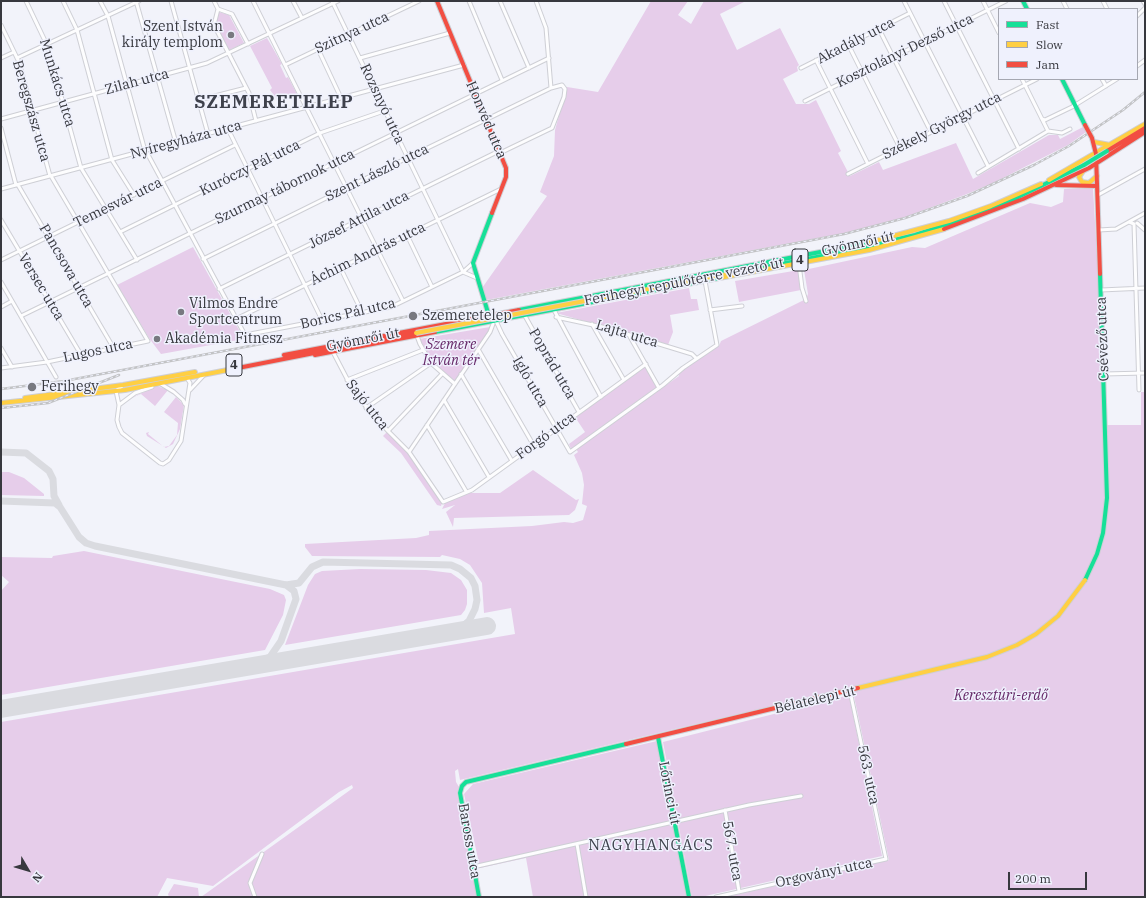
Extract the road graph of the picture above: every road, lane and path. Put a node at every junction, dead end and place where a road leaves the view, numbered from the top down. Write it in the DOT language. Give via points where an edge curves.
graph roads {
  1 [pos="26,1"];
  2 [pos="63,1"];
  3 [pos="100,1"];
  4 [pos="137,1"];
  5 [pos="171,1"];
  6 [pos="214,1"];
  7 [pos="253,1"];
  8 [pos="293,1"];
  9 [pos="338,1"];
  10 [pos="419,1"];
  11 [pos="437,1"];
  12 [pos="469,1"];
  13 [pos="500,1"];
  14 [pos="536,1"];
  15 [pos="904,1"];
  16 [pos="944,1"];
  17 [pos="983,1"];
  18 [pos="1006,1"];
  19 [pos="1143,1"];
  20 [pos="333,2"];
  21 [pos="1145,4"];
  22 [pos="218,9"];
  23 [pos="988,10"];
  24 [pos="910,13"];
  25 [pos="108,16"];
  26 [pos="302,18"];
  27 [pos="1,25"];
  28 [pos="957,26"];
  29 [pos="879,29"];
  30 [pos="77,30"];
  31 [pos="998,31"];
  32 [pos="270,33"];
  33 [pos="450,33"];
  34 [pos="349,35"];
  35 [pos="925,42"];
  36 [pos="248,44"];
  37 [pos="848,44"];
  38 [pos="47,45"];
  39 [pos="318,49"];
  40 [pos="14,52"];
  41 [pos="228,54"];
  42 [pos="1,58"];
  43 [pos="17,58"];
  44 [pos="360,58"];
  45 [pos="549,58"];
  46 [pos="894,58"];
  47 [pos="816,60"];
  48 [pos="285,65"];
  49 [pos="464,66"];
  50 [pos="190,68"];
  51 [pos="528,68"];
  52 [pos="801,68"];
  53 [pos="862,73"];
  54 [pos="158,77"];
  55 [pos="502,80"];
  56 [pos="1022,80"];
  57 [pos="1035,80"];
  58 [pos="1063,80"];
  59 [pos="1103,80"];
  60 [pos="1115,80"];
  61 [pos="127,85"];
  62 [pos="1025,85"];
  63 [pos="1106,86"];
  64 [pos="246,88"];
  65 [pos="551,88"];
  66 [pos="830,89"];
  67 [pos="374,90"];
  68 [pos="94,94"];
  69 [pos="475,94"];
  70 [pos="341,98"];
  71 [pos="199,100"];
  72 [pos="994,100"];
  73 [pos="805,101"];
  74 [pos="64,102"];
  75 [pos="1076,105"];
  76 [pos="307,108"];
  77 [pos="32,110"];
  78 [pos="384,111"];
  79 [pos="963,117"];
  80 [pos="1,119"];
  81 [pos="486,119"];
  82 [pos="1042,119"];
  83 [pos="256,121"];
  84 [pos="1145,124"];
  85 [pos="1,128"];
  86 [pos="1145,128"];
  87 [pos="228,129"];
  88 [pos="1070,129"];
  89 [pos="1048,131"];
  90 [pos="931,132"];
  91 [pos="1145,132"];
  92 [pos="320,133"];
  93 [pos="395,133"];
  94 [pos="208,134"];
  95 [pos="1093,140"];
  96 [pos="176,143"];
  97 [pos="235,144"];
  98 [pos="1110,146"];
  99 [pos="900,148"];
  100 [pos="1019,149"];
  101 [pos="145,151"];
  102 [pos="500,152"];
  103 [pos="1108,153"];
  104 [pos="1096,154"];
  105 [pos="407,158"];
  106 [pos="112,160"];
  107 [pos="334,163"];
  108 [pos="1084,163"];
  109 [pos="1096,163"];
  110 [pos="868,164"];
  111 [pos="988,166"];
  112 [pos="81,168"];
  113 [pos="1088,168"];
  114 [pos="248,169"];
  115 [pos="1145,169"];
  116 [pos="1083,170"];
  117 [pos="978,173"];
  118 [pos="848,174"];
  119 [pos="1097,175"];
  120 [pos="50,176"];
  121 [pos="162,182"];
  122 [pos="17,185"];
  123 [pos="1054,185"];
  124 [pos="1097,186"];
  125 [pos="347,188"];
  126 [pos="422,188"];
  127 [pos="1,189"];
  128 [pos="501,189"];
  129 [pos="134,195"];
  130 [pos="1098,196"];
  131 [pos="262,199"];
  132 [pos="175,205"];
  133 [pos="106,210"];
  134 [pos="1145,213"];
  135 [pos="362,218"];
  136 [pos="1138,218"];
  137 [pos="1,220"];
  138 [pos="438,220"];
  139 [pos="78,222"];
  140 [pos="1129,222"];
  141 [pos="1135,223"];
  142 [pos="274,224"];
  143 [pos="1099,230"];
  144 [pos="1145,230"];
  145 [pos="120,232"];
  146 [pos="190,234"];
  147 [pos="406,235"];
  148 [pos="49,237"];
  149 [pos="377,249"];
  150 [pos="19,251"];
  151 [pos="289,255"];
  152 [pos="203,259"];
  153 [pos="1,260"];
  154 [pos="137,260"];
  155 [pos="473,263"];
  156 [pos="799,264"];
  157 [pos="340,267"];
  158 [pos="463,272"];
  159 [pos="108,274"];
  160 [pos="477,278"];
  161 [pos="705,281"];
  162 [pos="1,282"];
  163 [pos="304,285"];
  164 [pos="432,287"];
  165 [pos="78,288"];
  166 [pos="1145,288"];
  167 [pos="219,289"];
  168 [pos="1136,289"];
  169 [pos="1101,290"];
  170 [pos="12,301"];
  171 [pos="403,301"];
  172 [pos="806,301"];
  173 [pos="50,302"];
  174 [pos="742,306"];
  175 [pos="1,307"];
  176 [pos="554,310"];
  177 [pos="710,310"];
  178 [pos="362,312"];
  179 [pos="489,313"];
  180 [pos="21,316"];
  181 [pos="525,316"];
  182 [pos="556,316"];
  183 [pos="236,319"];
  184 [pos="322,320"];
  185 [pos="494,323"];
  186 [pos="592,324"];
  187 [pos="498,327"];
  188 [pos="490,332"];
  189 [pos="417,334"];
  190 [pos="629,335"];
  191 [pos="148,341"];
  192 [pos="113,347"];
  193 [pos="1,348"];
  194 [pos="478,349"];
  195 [pos="423,350"];
  196 [pos="333,352"];
  197 [pos="80,353"];
  198 [pos="284,357"];
  199 [pos="696,358"];
  200 [pos="47,362"];
  201 [pos="432,363"];
  202 [pos="646,364"];
  203 [pos="12,367"];
  204 [pos="1,368"];
  205 [pos="209,372"];
  206 [pos="1138,373"];
  207 [pos="1145,373"];
  208 [pos="442,374"];
  209 [pos="461,374"];
  210 [pos="1104,374"];
  211 [pos="186,376"];
  212 [pos="56,377"];
  213 [pos="347,380"];
  214 [pos="624,380"];
  215 [pos="455,384"];
  216 [pos="123,385"];
  217 [pos="659,388"];
  218 [pos="1139,390"];
  219 [pos="116,391"];
  220 [pos="189,391"];
  221 [pos="602,397"];
  222 [pos="444,400"];
  223 [pos="1,401"];
  224 [pos="119,405"];
  225 [pos="186,405"];
  226 [pos="366,408"];
  227 [pos="579,412"];
  228 [pos="427,425"];
  229 [pos="556,429"];
  230 [pos="388,431"];
  231 [pos="534,446"];
  232 [pos="409,452"];
  233 [pos="512,461"];
  234 [pos="489,478"];
  235 [pos="466,491"];
  236 [pos="443,502"];
  237 [pos="1104,525"];
  238 [pos="850,692"];
  239 [pos="658,737"];
  240 [pos="462,786"];
  241 [pos="801,796"];
  242 [pos="725,810"];
  243 [pos="674,821"];
  244 [pos="577,844"];
  245 [pos="262,854"];
  246 [pos="886,859"];
  247 [pos="473,867"];
  248 [pos="740,891"];
  249 [pos="255,897"];
  250 [pos="478,897"];
  251 [pos="586,897"];
  252 [pos="689,897"];
  253 [pos="716,897"];
  1 -- 38 [label="street, Munkács utca"];
  2 -- 30 [label="street"];
  3 -- 25 [label="street"];
  4 -- 25 [label="street"];
  4 -- 54 [label="street"];
  5 -- 50 [label="street"];
  6 -- 22 [label="street"];
  7 -- 32 [label="street"];
  8 -- 26 [label="street"];
  9 -- 20 [label="street, Zilah utca"];
  10 -- 34 [label="street, Szitnya utca"];
  11 -- 33 [label="main road, Honvéd utca"];
  12 -- 55 [label="street"];
  13 -- 51 [label="street"];
  14 -- 45 [label="street" via="545,24"];
  15 -- 24 [label="street"];
  16 -- 28 [label="street"];
  17 -- 23 [label="street"];
  18 -- 23 [label="street, Kosztolányi Dezső utca"];
  19 -- 21 [label="street"];
  20 -- 26 [label="street, Zilah utca"];
  20 -- 34 [label="street, Rozsnyó utca"];
  22 -- 36 [label="street" via="232,14"];
  22 -- 41 [label="street" via="214,25"];
  23 -- 28 [label="street, Kosztolányi Dezső utca"];
  23 -- 31 [label="street"];
  24 -- 29 [label="street, Akadály utca"];
  24 -- 35 [label="street"];
  25 -- 30 [label="street"];
  25 -- 61 [label="street"];
  26 -- 32 [label="street, Zilah utca"];
  27 -- 40 [label="street, Beregszász utca"];
  28 -- 35 [label="street, Kosztolányi Dezső utca"];
  28 -- 72 [label="street"];
  29 -- 37 [label="street, Akadály utca"];
  29 -- 46 [label="street"];
  30 -- 38 [label="street"];
  30 -- 68 [label="street"];
  32 -- 36 [label="street, Zilah utca"];
  32 -- 48 [label="street"];
  33 -- 44 [label="street"];
  33 -- 49 [label="main road, Honvéd utca"];
  34 -- 39 [label="street, Szitnya utca"];
  34 -- 44 [label="street, Rozsnyó utca"];
  35 -- 46 [label="street, Kosztolányi Dezső utca"];
  35 -- 79 [label="street"];
  36 -- 41 [label="street, Zilah utca"];
  37 -- 47 [label="street, Akadály utca"];
  37 -- 53 [label="street"];
  38 -- 43 [label="street"];
  38 -- 74 [label="street, Munkács utca"];
  39 -- 48 [label="street, Szitnya utca"];
  39 -- 70 [label="street"];
  40 -- 42 [label="street"];
  40 -- 43 [label="street, Beregszász utca"];
  41 -- 50 [label="street, Zilah utca"];
  41 -- 64 [label="street"];
  43 -- 77 [label="street, Beregszász utca"];
  44 -- 67 [label="street, Rozsnyó utca"];
  45 -- 51 [label="street, Szurmay tábornok utca"];
  45 -- 65 [label="street"];
  46 -- 53 [label="street, Kosztolányi Dezső utca"];
  46 -- 90 [label="street"];
  47 -- 52 [label="street, Akadály utca"];
  47 -- 66 [label="street"];
  48 -- 76 [label="street"];
  49 -- 67 [label="street, Nyíregyháza utca"];
  49 -- 69 [label="main road, Honvéd utca"];
  50 -- 54 [label="street, Zilah utca"];
  50 -- 71 [label="street"];
  51 -- 55 [label="street, Szurmay tábornok utca"];
  53 -- 66 [label="street, Kosztolányi Dezső utca"];
  53 -- 99 [label="street"];
  54 -- 61 [label="street, Zilah utca"];
  54 -- 96 [label="street"];
  55 -- 69 [label="street, Szurmay tábornok utca"];
  56 -- 62 [label="street"];
  57 -- 62 [label="street, Székely György utca"];
  58 -- 75 [label="main road, Csévéző utca"];
  59 -- 63 [label="street"];
  60 -- 63 [label="street"];
  61 -- 68 [label="street, Zilah utca"];
  61 -- 101 [label="street"];
  62 -- 72 [label="street, Székely György utca"];
  62 -- 82 [label="street"];
  63 -- 75 [label="street"];
  64 -- 71 [label="street"];
  64 -- 83 [label="street"];
  65 -- 81 [label="street, Szent László utca"];
  65 -- 102 [label="street, József Attila utca" via="562,85 565,92 554,126"];
  66 -- 73 [label="street, Kosztolányi Dezső utca"];
  66 -- 110 [label="street"];
  67 -- 70 [label="street, Nyíregyháza utca"];
  67 -- 78 [label="street, Rozsnyó utca"];
  68 -- 74 [label="street, Zilah utca"];
  68 -- 106 [label="street"];
  69 -- 81 [label="main road, Honvéd utca"];
  69 -- 93 [label="street, Szurmay tábornok utca"];
  70 -- 76 [label="street, Nyíregyháza utca"];
  71 -- 94 [label="street"];
  72 -- 79 [label="street, Székely György utca"];
  72 -- 100 [label="street"];
  74 -- 77 [label="street, Zilah utca"];
  74 -- 112 [label="street, Munkács utca"];
  75 -- 82 [label="street" via="1045,120"];
  75 -- 95 [label="main road, Csévéző utca, bridge"];
  76 -- 83 [label="street, Nyíregyháza utca"];
  76 -- 92 [label="street"];
  77 -- 80 [label="street, Zilah utca"];
  77 -- 120 [label="street, Beregszász utca"];
  78 -- 92 [label="street, Kuróczy Pál utca"];
  78 -- 93 [label="street, Rozsnyó utca"];
  79 -- 90 [label="street, Székely György utca"];
  79 -- 111 [label="street"];
  81 -- 102 [label="main road, Honvéd utca"];
  81 -- 105 [label="street, Szent László utca"];
  82 -- 89 [label="street"];
  83 -- 87 [label="street, Nyíregyháza utca"];
  84 -- 98 [label="main road, Gyömrői út"];
  85 -- 122 [label="street, Pancsova utca"];
  86 -- 103 [label="main road, Ferihegyi repülőtérre vezető út / 4"];
  87 -- 94 [label="street, Nyíregyháza utca"];
  87 -- 97 [label="street"];
  88 -- 89 [label="street" via="1062,133"];
  89 -- 100 [label="street"];
  90 -- 99 [label="street, Székely György utca"];
  91 -- 103 [label="main road, Gyömrői út"];
  92 -- 107 [label="street"];
  92 -- 114 [label="street, Kuróczy Pál utca"];
  93 -- 105 [label="street, Rozsnyó utca"];
  93 -- 107 [label="street, Szurmay tábornok utca"];
  94 -- 96 [label="street, Nyíregyháza utca"];
  95 -- 98 [label="main road" via="1101,145"];
  95 -- 104 [label="main road, Csévéző utca"];
  96 -- 101 [label="street, Nyíregyháza utca"];
  97 -- 114 [label="street"];
  97 -- 121 [label="street, Temesvár utca"];
  98 -- 103 [label="main road" via="1104,155"];
  98 -- 104 [label="main road, Gyömrői út"];
  99 -- 110 [label="street, Székely György utca"];
  100 -- 111 [label="street"];
  101 -- 106 [label="street, Nyíregyháza utca"];
  101 -- 121 [label="street"];
  102 -- 126 [label="street, József Attila utca"];
  102 -- 128 [label="main road, Honvéd utca" via="506,173"];
  103 -- 108 [label="main road, Ferihegyi repülőtérre vezető út / 4, bridge"];
  103 -- 109 [label="main road, Gyömrői út"];
  104 -- 108 [label="main road, Gyömrői út"];
  104 -- 109 [label="main road, Csévéző utca"];
  105 -- 125 [label="street, Szent László utca"];
  105 -- 126 [label="street, Rozsnyó utca"];
  106 -- 112 [label="street, Nyíregyháza utca"];
  106 -- 129 [label="street"];
  107 -- 125 [label="street"];
  107 -- 131 [label="street, Szurmay tábornok utca"];
  108 -- 113 [label="main road" via="1090,162"];
  108 -- 179 [label="main road, Gyömrői út" via="991,206 907,234 856,246"];
  108 -- 189 [label="main road, Ferihegyi repülőtérre vezető út / 4, bridge" via="1006,203 915,235 853,250"];
  109 -- 113 [label="main road, Gyömrői út"];
  109 -- 119 [label="main road, Csévéző utca"];
  110 -- 118 [label="street, Székely György utca"];
  111 -- 117 [label="street"];
  112 -- 120 [label="street, Nyíregyháza utca"];
  112 -- 133 [label="street, Munkács utca"];
  113 -- 116 [label="main road, Gyömrői út"];
  114 -- 131 [label="street"];
  114 -- 132 [label="street, Kuróczy Pál utca"];
  115 -- 130 [label="street"];
  116 -- 119 [label="main road" via="1079,178 1082,182 1089,183"];
  116 -- 123 [label="main road, Gyömrői út"];
  119 -- 124 [label="main road, Csévéző utca"];
  120 -- 122 [label="street, Nyíregyháza utca"];
  120 -- 139 [label="street, Beregszász utca"];
  121 -- 129 [label="street, Temesvár utca"];
  121 -- 132 [label="street"];
  122 -- 127 [label="street, Nyíregyháza utca"];
  122 -- 148 [label="street, Pancsova utca"];
  123 -- 124 [label="main road, Gyömrői út"];
  123 -- 156 [label="main road, Gyömrői út" via="999,210 934,233 869,250"];
  124 -- 130 [label="main road, Csévéző utca"];
  125 -- 135 [label="street"];
  125 -- 142 [label="street, Szent László utca"];
  126 -- 135 [label="street, József Attila utca"];
  126 -- 138 [label="street, Rozsnyó utca"];
  128 -- 138 [label="street, Áchim András utca"];
  128 -- 155 [label="main road, Honvéd utca"];
  129 -- 133 [label="street, Temesvár utca"];
  130 -- 143 [label="main road, Csévéző utca"];
  131 -- 142 [label="street"];
  131 -- 146 [label="street, Szurmay tábornok utca"];
  132 -- 145 [label="street, Kuróczy Pál utca"];
  132 -- 146 [label="street"];
  133 -- 139 [label="street, Temesvár utca"];
  133 -- 145 [label="street, Munkács utca"];
  134 -- 136 [label="street"];
  135 -- 149 [label="street"];
  135 -- 151 [label="street, József Attila utca"];
  136 -- 140 [label="street"];
  136 -- 141 [label="street"];
  137 -- 150 [label="street, Versec utca"];
  138 -- 147 [label="street, Áchim András utca"];
  138 -- 158 [label="street, Rozsnyó utca"];
  139 -- 148 [label="street, Temesvár utca"];
  139 -- 159 [label="street, Beregszász utca"];
  140 -- 141 [label="street"];
  140 -- 143 [label="street" via="1116,229"];
  141 -- 144 [label="street"];
  141 -- 168 [label="street"];
  142 -- 151 [label="street"];
  142 -- 152 [label="street, Szent László utca"];
  143 -- 169 [label="main road, Csévéző utca"];
  145 -- 154 [label="street, Munkács utca"];
  146 -- 152 [label="street"];
  146 -- 154 [label="street, Szurmay tábornok utca"];
  147 -- 149 [label="street, Áchim András utca"];
  147 -- 164 [label="street"];
  148 -- 150 [label="street, Temesvár utca"];
  148 -- 165 [label="street, Pancsova utca"];
  149 -- 157 [label="street, Áchim András utca"];
  149 -- 171 [label="street"];
  150 -- 153 [label="street, Temesvár utca"];
  150 -- 173 [label="street, Versec utca"];
  151 -- 163 [label="street"];
  151 -- 167 [label="street, József Attila utca"];
  152 -- 167 [label="street"];
  154 -- 159 [label="street, Szurmay tábornok utca"];
  155 -- 158 [label="street"];
  155 -- 160 [label="main road"];
  156 -- 161 [label="main road, Gyömrői út"];
  156 -- 172 [label="street"];
  157 -- 163 [label="street, Áchim András utca"];
  157 -- 178 [label="street"];
  158 -- 160 [label="street"];
  158 -- 164 [label="street, Borics Pál utca"];
  159 -- 165 [label="street, Szurmay tábornok utca"];
  159 -- 191 [label="street, Beregszász utca"];
  160 -- 179 [label="main road"];
  161 -- 176 [label="main road, Gyömrői út"];
  161 -- 177 [label="street"];
  162 -- 170 [label="street"];
  163 -- 183 [label="street, Áchim András utca"];
  163 -- 184 [label="street"];
  164 -- 171 [label="street, Borics Pál utca"];
  165 -- 173 [label="street, Szurmay tábornok utca"];
  165 -- 192 [label="street, Pancsova utca"];
  166 -- 168 [label="street"];
  167 -- 183 [label="street"];
  168 -- 169 [label="street"];
  168 -- 206 [label="street"];
  169 -- 210 [label="main road, Csévéző utca"];
  170 -- 175 [label="street"];
  170 -- 180 [label="street"];
  171 -- 178 [label="street, Borics Pál utca" via="391,307"];
  173 -- 180 [label="street, Szurmay tábornok utca"];
  173 -- 197 [label="street, Versec utca"];
  174 -- 177 [label="street"];
  176 -- 181 [label="main road, Gyömrői út"];
  176 -- 182 [label="street"];
  177 -- 199 [label="street" via="717,345"];
  178 -- 184 [label="street, Borics Pál utca"];
  179 -- 185 [label="main road"];
  179 -- 198 [label="main road, Gyömrői út"];
  180 -- 200 [label="street"];
  181 -- 185 [label="main road, Gyömrői út"];
  181 -- 227 [label="street, Poprád utca"];
  182 -- 186 [label="street, Lajta utca"];
  182 -- 221 [label="street"];
  183 -- 184 [label="street, Borics Pál utca" via="245,335"];
  185 -- 187 [label="street, Igló utca"];
  185 -- 188 [label="street"];
  185 -- 189 [label="main road, Gyömrői út"];
  186 -- 190 [label="street, Lajta utca"];
  186 -- 214 [label="street"];
  187 -- 188 [label="street"];
  187 -- 229 [label="street, Igló utca"];
  188 -- 194 [label="street"];
  189 -- 195 [label="street"];
  189 -- 196 [label="main road, Gyömrői út"];
  189 -- 198 [label="main road, Ferihegyi repülőtérre vezető út / 4"];
  190 -- 199 [label="street, Lajta utca" via="692,354"];
  190 -- 202 [label="street"];
  191 -- 192 [label="street, Lugos utca"];
  192 -- 197 [label="street, Lugos utca"];
  193 -- 203 [label="street"];
  194 -- 209 [label="street"];
  194 -- 231 [label="street"];
  195 -- 201 [label="street"];
  195 -- 213 [label="street"];
  196 -- 198 [label="main road, Gyömrői út"];
  196 -- 213 [label="street, Sajó utca"];
  197 -- 200 [label="street, Lugos utca"];
  198 -- 205 [label="main road, Ferihegyi repülőtérre vezető út / 4"];
  198 -- 211 [label="main road, Ferihegyi repülőtérre vezető út / 4"];
  199 -- 217 [label="street"];
  200 -- 203 [label="street, Lugos utca"];
  200 -- 212 [label="street"];
  201 -- 208 [label="street"];
  201 -- 226 [label="street"];
  202 -- 214 [label="street, Forgó utca"];
  202 -- 217 [label="street"];
  203 -- 204 [label="street, Lugos utca"];
  205 -- 211 [label="main road, Ferihegyi repülőtérre vezető út / 4"];
  205 -- 220 [label="street"];
  206 -- 207 [label="street"];
  206 -- 210 [label="street"];
  206 -- 218 [label="street"];
  208 -- 215 [label="street"];
  208 -- 230 [label="street"];
  209 -- 215 [label="street"];
  209 -- 233 [label="street"];
  210 -- 237 [label="main road, Csévéző utca" via="1107,482"];
  211 -- 216 [label="main road, Ferihegyi repülőtérre vezető út / 4"];
  211 -- 219 [label="main road, Ferihegyi repülőtérre vezető út / 4"];
  211 -- 220 [label="street" via="190,383"];
  213 -- 226 [label="street, Sajó utca"];
  214 -- 221 [label="street, Forgó utca"];
  215 -- 222 [label="street"];
  216 -- 219 [label="street"];
  216 -- 223 [label="main road, Ferihegyi repülőtérre vezető út / 4"];
  217 -- 229 [label="street, Igló utca" via="570,452"];
  219 -- 223 [label="main road, Ferihegyi repülőtérre vezető út / 4"];
  219 -- 224 [label="street"];
  220 -- 225 [label="street"];
  221 -- 227 [label="street, Forgó utca"];
  222 -- 228 [label="street"];
  222 -- 234 [label="street"];
  224 -- 225 [label="street" via="135,393 160,384 174,392"];
  224 -- 225 [label="street" via="117,420 122,433 163,464 169,460 180,441"];
  226 -- 230 [label="street, Sajó utca"];
  227 -- 229 [label="street, Forgó utca"];
  228 -- 232 [label="street"];
  228 -- 235 [label="street"];
  229 -- 231 [label="street, Forgó utca"];
  230 -- 232 [label="street, Sajó utca"];
  231 -- 233 [label="street, Forgó utca"];
  232 -- 236 [label="street, Sajó utca"];
  233 -- 234 [label="street, Forgó utca"];
  234 -- 235 [label="street, Forgó utca"];
  235 -- 236 [label="street, Forgó utca"];
  237 -- 238 [label="main road, Bélatelepi út" via="1097,554 1081,588 1058,616 1036,634 988,657"];
  238 -- 239 [label="main road, Bélatelepi út"];
  238 -- 246 [label="street, 563. utca"];
  239 -- 240 [label="main road, Bélatelepi út" via="466,782"];
  239 -- 243 [label="main road, Lőrinci út"];
  240 -- 247 [label="main road, Baross utca" via="460,793"];
  241 -- 242 [label="street"];
  242 -- 243 [label="street"];
  242 -- 248 [label="street, 567. utca"];
  243 -- 244 [label="street"];
  243 -- 252 [label="main road, Lőrinci út"];
  244 -- 247 [label="street"];
  244 -- 251 [label="street"];
  245 -- 249 [label="street" via="250,883"];
  246 -- 248 [label="street, Orgoványi utca"];
  247 -- 250 [label="main road, Baross utca"];
  248 -- 253 [label="street, Orgoványi utca"];
}
